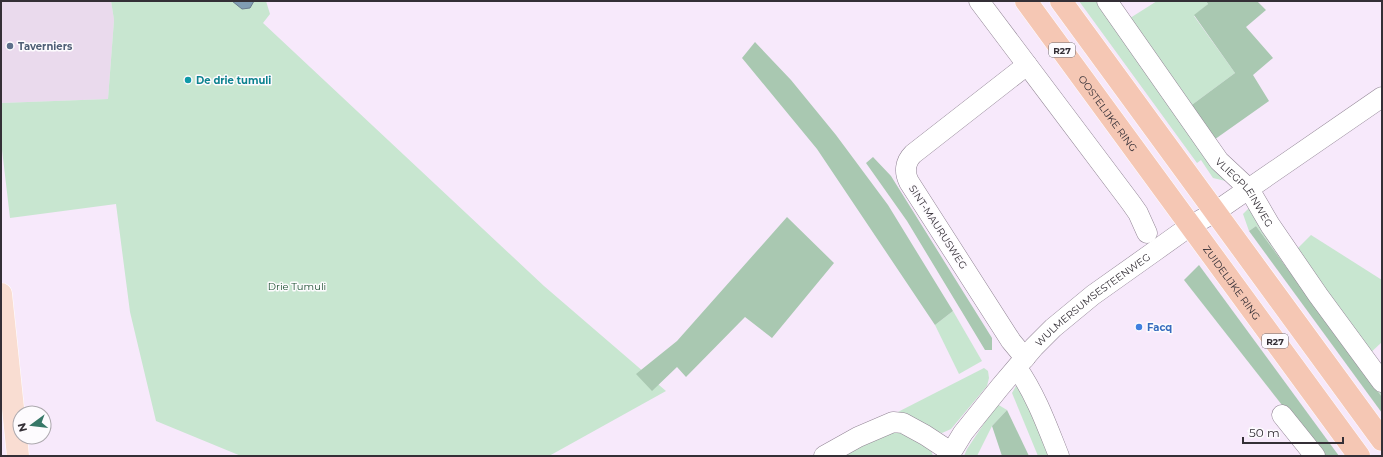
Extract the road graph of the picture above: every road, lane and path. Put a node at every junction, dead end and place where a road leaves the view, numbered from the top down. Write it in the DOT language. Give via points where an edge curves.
graph roads {
  1 [pos="979,1"];
  2 [pos="1026,1"];
  3 [pos="1061,1"];
  4 [pos="1107,1"];
  5 [pos="1027,65"];
  6 [pos="1382,97"];
  7 [pos="1249,188"];
  8 [pos="1215,212"];
  9 [pos="1190,226"];
  10 [pos="1147,233"];
  11 [pos="1,294"];
  12 [pos="1021,363"];
  13 [pos="1382,382"];
  14 [pos="1282,415"];
  15 [pos="1382,440"];
  16 [pos="950,454"];
  17 [pos="18,456"];
  18 [pos="824,456"];
  19 [pos="1059,456"];
  20 [pos="1315,456"];
  21 [pos="1359,456"];
  1 -- 5 [label="street"];
  2 -- 9 [label="highway, OOSTELIJKE RING / R27"];
  3 -- 8 [label="highway, R27"];
  4 -- 7 [label="street, VLIEGPLEINWEG" via="1218,161"];
  5 -- 10 [label="street" via="1131,203"];
  5 -- 12 [label="street, SINT-MAURUSWEG" via="912,154 906,170 909,182 1011,341"];
  6 -- 7 [label="street, WULMERSUMSESTEENWEG"];
  7 -- 8 [label="street, WULMERSUMSESTEENWEG"];
  7 -- 13 [label="street, VLIEGPLEINWEG" via="1270,225 1309,282"];
  8 -- 9 [label="street, WULMERSUMSESTEENWEG"];
  8 -- 15 [label="highway, R27"];
  9 -- 12 [label="street, WULMERSUMSESTEENWEG" via="1074,310 1053,328"];
  9 -- 21 [label="highway, ZUIDELIJKE RING / R27"];
  11 -- 17 [label="main road"];
  12 -- 16 [label="street, WULMERSUMSESTEENWEG" via="963,433"];
  12 -- 19 [label="street, SINT-MAURUSWEG" via="1027,383"];
  14 -- 20 [label="street"];
  16 -- 18 [label="street, WULMERSUMSESTEENWEG" via="925,435 903,423 892,422"];
}
